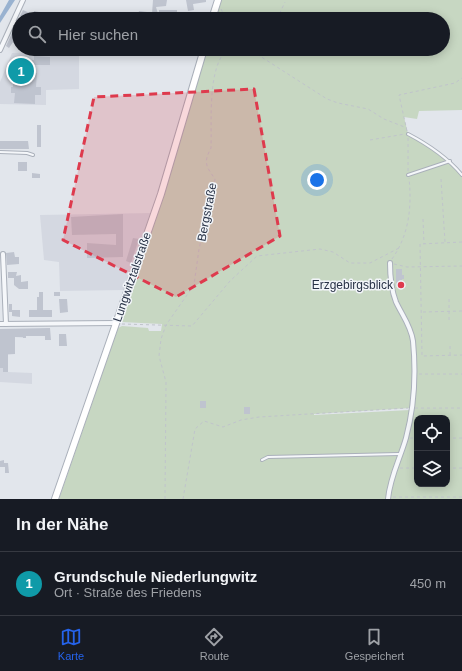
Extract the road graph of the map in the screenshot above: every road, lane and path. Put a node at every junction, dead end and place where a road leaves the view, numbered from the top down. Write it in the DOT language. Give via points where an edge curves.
graph roads {
  1 [pos="23,0"];
  2 [pos="217,1"];
  3 [pos="285,2"];
  4 [pos="18,12"];
  5 [pos="214,12"];
  6 [pos="222,12"];
  7 [pos="280,12"];
  8 [pos="12,25"];
  9 [pos="0,50"];
  10 [pos="202,56"];
  11 [pos="221,56"];
  12 [pos="261,56"];
  13 [pos="462,78"];
  14 [pos="407,128"];
  15 [pos="408,134"];
  16 [pos="370,140"];
  17 [pos="0,152"];
  18 [pos="33,155"];
  19 [pos="450,161"];
  20 [pos="408,175"];
  21 [pos="462,176"];
  22 [pos="441,179"];
  23 [pos="423,218"];
  24 [pos="446,242"];
  25 [pos="462,242"];
  26 [pos="424,244"];
  27 [pos="401,247"];
  28 [pos="2,254"];
  29 [pos="390,263"];
  30 [pos="462,266"];
  31 [pos="420,268"];
  32 [pos="449,299"];
  33 [pos="449,311"];
  34 [pos="462,311"];
  35 [pos="422,312"];
  36 [pos="116,323"];
  37 [pos="449,323"];
  38 [pos="0,324"];
  39 [pos="6,324"];
  40 [pos="166,326"];
  41 [pos="450,344"];
  42 [pos="450,355"];
  43 [pos="462,355"];
  44 [pos="413,374"];
  45 [pos="462,374"];
  46 [pos="410,408"];
  47 [pos="462,408"];
  48 [pos="406,438"];
  49 [pos="414,438"];
  50 [pos="450,438"];
  51 [pos="462,438"];
  52 [pos="399,454"];
  53 [pos="262,460"];
  54 [pos="395,468"];
  55 [pos="414,468"];
  56 [pos="450,468"];
  57 [pos="462,468"];
  58 [pos="462,497"];
  59 [pos="389,498"];
  60 [pos="55,499"];
  61 [pos="165,499"];
  62 [pos="184,499"];
  1 -- 4 [label="street"];
  2 -- 5 [label="main road"];
  2 -- 6 [label="path"];
  3 -- 7 [label="path"];
  8 -- 9 [label="street"];
  10 -- 36 [label="main road, Lungwitztalstraße" via="165,179"];
  11 -- 40 [label="path, Bergstraße" via="214,77 211,148 206,157 206,166 215,179 199,249 194,285"];
  12 -- 14 [label="path" via="327,99 368,109"];
  13 -- 14 [label="path" via="455,83 399,95"];
  14 -- 15 [label="path"];
  15 -- 16 [label="path"];
  15 -- 19 [label="lane" via="423,141"];
  15 -- 20 [label="path"];
  17 -- 18 [label="lane"];
  19 -- 20 [label="lane"];
  19 -- 21 [label="lane"];
  20 -- 27 [label="path" via="411,212"];
  22 -- 24 [label="path"];
  23 -- 26 [label="path"];
  24 -- 25 [label="path"];
  24 -- 26 [label="path"];
  26 -- 31 [label="path" via="420,244"];
  27 -- 29 [label="path"];
  27 -- 40 [label="path" via="370,263 350,262 333,252 320,249 257,256 230,280 192,326"];
  28 -- 39 [label="street"];
  29 -- 31 [label="path"];
  29 -- 44 [label="street" via="390,281 396,302 409,324 413,340"];
  30 -- 31 [label="path"];
  31 -- 35 [label="path"];
  32 -- 33 [label="path"];
  33 -- 34 [label="path"];
  33 -- 35 [label="path"];
  33 -- 37 [label="path"];
  35 -- 42 [label="path" via="422,356"];
  36 -- 39 [label="street"];
  36 -- 40 [label="path"];
  36 -- 60 [label="main road, Lungwitztalstraße"];
  38 -- 39 [label="street"];
  40 -- 61 [label="path, Bergstraße" via="159,356 166,382"];
  41 -- 42 [label="path"];
  42 -- 43 [label="path"];
  44 -- 45 [label="path"];
  44 -- 46 [label="street"];
  46 -- 47 [label="path"];
  46 -- 48 [label="street"];
  46 -- 62 [label="path" via="259,417 223,427 204,422 195,429"];
  48 -- 49 [label="path"];
  48 -- 52 [label="street"];
  50 -- 51 [label="path"];
  52 -- 53 [label="lane" via="268,457"];
  52 -- 54 [label="street"];
  54 -- 55 [label="path"];
  54 -- 59 [label="street"];
  56 -- 57 [label="path"];
  58 -- 59 [label="path"];
}
